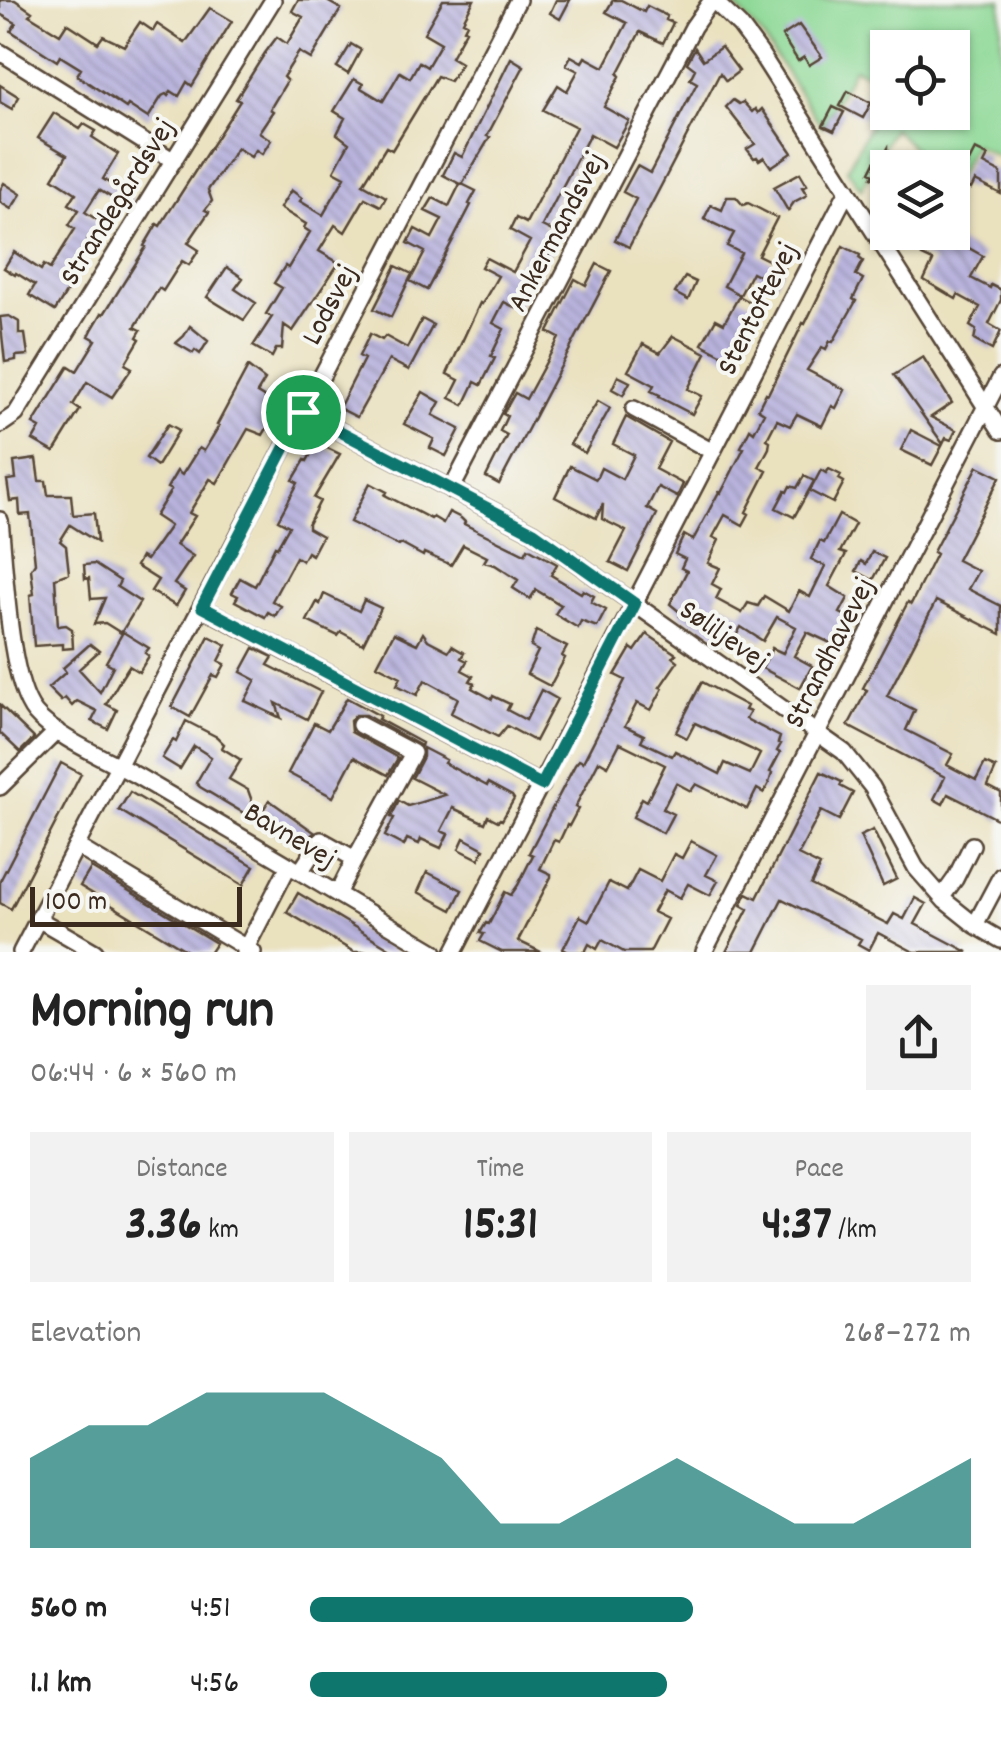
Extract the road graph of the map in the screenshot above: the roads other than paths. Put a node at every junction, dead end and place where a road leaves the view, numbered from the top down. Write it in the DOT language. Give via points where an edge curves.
graph roads {
  1 [pos="273,0"];
  2 [pos="518,0"];
  3 [pos="712,0"];
  4 [pos="0,52"];
  5 [pos="174,160"];
  6 [pos="848,190"];
  7 [pos="1001,377"];
  8 [pos="986,406"];
  9 [pos="634,409"];
  10 [pos="303,412"];
  11 [pos="0,424"];
  12 [pos="1001,430"];
  13 [pos="713,452"];
  14 [pos="451,490"];
  15 [pos="0,520"];
  16 [pos="635,604"];
  17 [pos="202,607"];
  18 [pos="360,725"];
  19 [pos="57,731"];
  20 [pos="817,732"];
  21 [pos="119,765"];
  22 [pos="542,785"];
  23 [pos="0,787"];
  24 [pos="972,845"];
  25 [pos="76,846"];
  26 [pos="356,860"];
  27 [pos="295,868"];
  28 [pos="1001,876"];
  29 [pos="337,894"];
  30 [pos="942,897"];
  31 [pos="38,919"];
  32 [pos="976,925"];
  33 [pos="1001,940"];
  34 [pos="248,951"];
  35 [pos="21,952"];
  36 [pos="95,952"];
  37 [pos="435,952"];
  38 [pos="454,952"];
  39 [pos="704,952"];
  1 -- 5 [label="street, Strandegårdsvej"];
  2 -- 10 [label="street, Lodsvej"];
  3 -- 6 [label="street" via="760,53"];
  3 -- 14 [label="street, Ankermandsvej"];
  4 -- 5 [label="street"];
  5 -- 11 [label="street, Strandegårdsvej" via="16,414"];
  6 -- 8 [label="street"];
  6 -- 13 [label="street, Stentoftevej"];
  7 -- 8 [label="street, Strandhavevej"];
  8 -- 12 [label="street"];
  8 -- 20 [label="street, Strandhavevej"];
  9 -- 13 [label="street"];
  10 -- 14 [label="street, Søliljevej"];
  10 -- 17 [label="street, Lodsvej"];
  13 -- 16 [label="street, Stentoftevej"];
  14 -- 16 [label="street, Søliljevej" via="533,532"];
  15 -- 19 [label="street" via="21,687"];
  16 -- 20 [label="street, Søliljevej"];
  16 -- 22 [label="street, Stentoftevej"];
  17 -- 21 [label="street, Lodsvej"];
  17 -- 22 [label="street"];
  18 -- 26 [label="street" via="413,753"];
  19 -- 21 [label="street, Bavnevej"];
  19 -- 23 [label="street"];
  20 -- 30 [label="street, Søliljevej" via="866,779 916,868"];
  20 -- 39 [label="street, Strandhavevej"];
  21 -- 25 [label="street, Lodsvej"];
  21 -- 27 [label="street, Bavnevej"];
  22 -- 38 [label="street, Stentoftevej"];
  24 -- 30 [label="street"];
  25 -- 31 [label="street, Lodsvej"];
  25 -- 34 [label="street"];
  26 -- 27 [label="street" via="322,840"];
  26 -- 29 [label="street"];
  27 -- 29 [label="street, Bavnevej"];
  27 -- 34 [label="street"];
  28 -- 32 [label="street"];
  29 -- 37 [label="street, Bavnevej"];
  30 -- 32 [label="street, Søliljevej"];
  31 -- 35 [label="street, Lodsvej"];
  31 -- 36 [label="street"];
  32 -- 33 [label="street, Søliljevej"];
}
